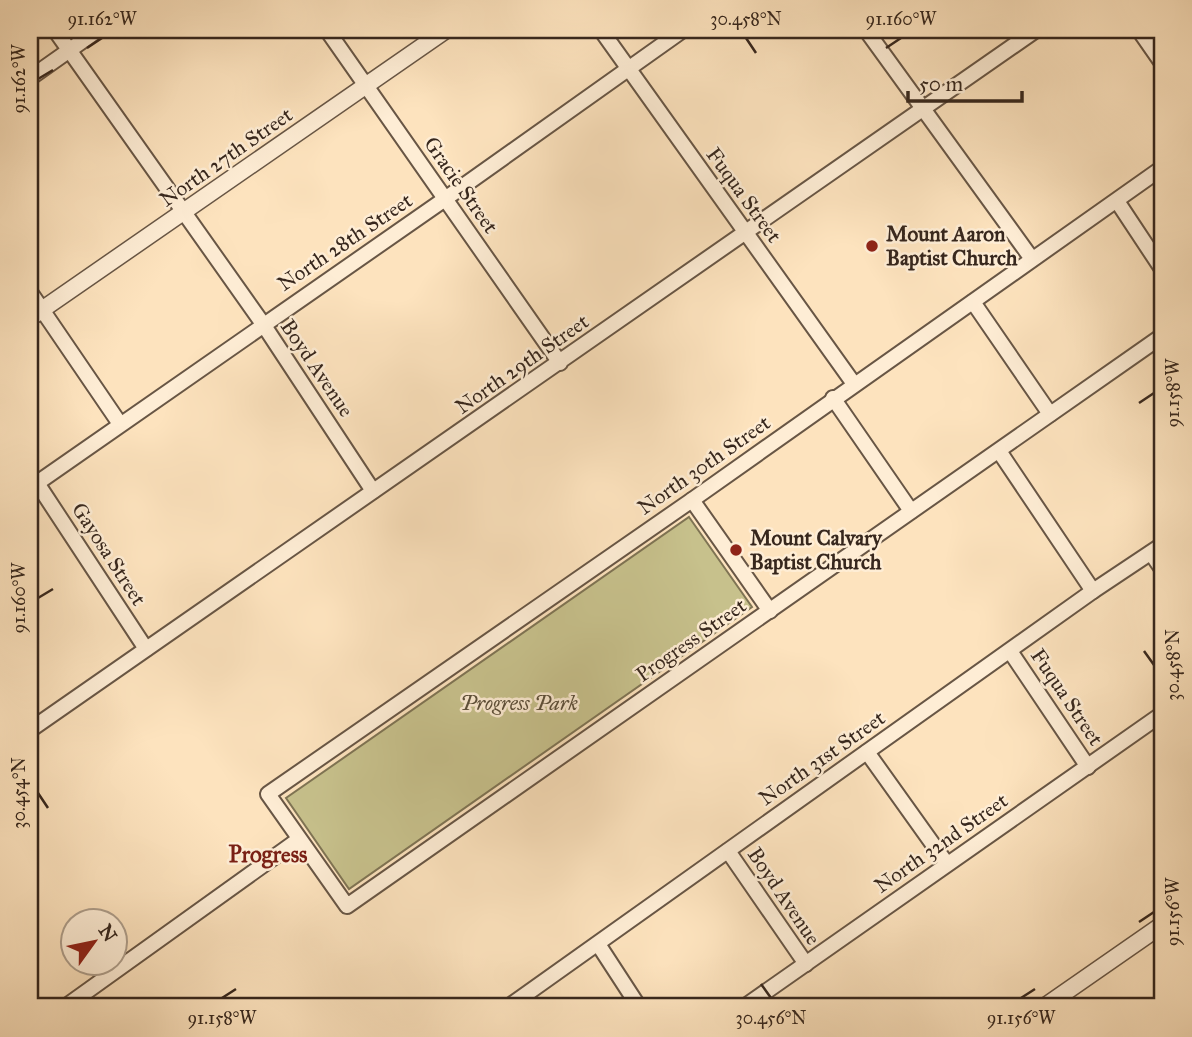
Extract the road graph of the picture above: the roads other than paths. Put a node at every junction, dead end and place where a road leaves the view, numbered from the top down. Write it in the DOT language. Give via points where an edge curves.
graph roads {
  1 [pos="55,30"];
  2 [pos="98,30"];
  3 [pos="327,30"];
  4 [pos="446,30"];
  5 [pos="601,30"];
  6 [pos="684,30"];
  7 [pos="866,30"];
  8 [pos="1036,30"];
  9 [pos="1139,30"];
  10 [pos="69,50"];
  11 [pos="1162,63"];
  12 [pos="628,69"];
  13 [pos="30,78"];
  14 [pos="366,85"];
  15 [pos="922,109"];
  16 [pos="1162,168"];
  17 [pos="445,200"];
  18 [pos="1117,201"];
  19 [pos="183,212"];
  20 [pos="745,233"];
  21 [pos="1032,259"];
  22 [pos="1162,269"];
  23 [pos="30,292"];
  24 [pos="973,302"];
  25 [pos="36,314"];
  26 [pos="263,324"];
  27 [pos="1162,336"];
  28 [pos="560,363"];
  29 [pos="854,384"];
  30 [pos="833,398"];
  31 [pos="1050,414"];
  32 [pos="120,424"];
  33 [pos="999,451"];
  34 [pos="33,486"];
  35 [pos="373,491"];
  36 [pos="692,500"];
  37 [pos="911,511"];
  38 [pos="1157,549"];
  39 [pos="1162,569"];
  40 [pos="1093,591"];
  41 [pos="770,611"];
  42 [pos="146,649"];
  43 [pos="1010,651"];
  44 [pos="1162,714"];
  45 [pos="30,730"];
  46 [pos="867,752"];
  47 [pos="1088,767"];
  48 [pos="298,841"];
  49 [pos="728,851"];
  50 [pos="947,864"];
  51 [pos="1162,925"];
  52 [pos="598,944"];
  53 [pos="806,964"];
  54 [pos="65,1007"];
  55 [pos="508,1007"];
  56 [pos="639,1007"];
  57 [pos="744,1007"];
  58 [pos="1044,1007"];
  1 -- 10 [label="street, Boyd Avenue"];
  2 -- 10 [label="street"];
  3 -- 14 [label="street, Gracie Street"];
  4 -- 14 [label="street, North 27th Street"];
  5 -- 12 [label="street, Fuqua Street"];
  6 -- 12 [label="street, North 28th Street"];
  7 -- 15 [label="street"];
  8 -- 15 [label="street, North 29th Street"];
  9 -- 11 [label="street"];
  10 -- 13 [label="street"];
  10 -- 19 [label="street, Boyd Avenue"];
  12 -- 17 [label="street, North 28th Street"];
  12 -- 20 [label="street, Fuqua Street"];
  14 -- 17 [label="street, Gracie Street"];
  14 -- 19 [label="street, North 27th Street"];
  15 -- 20 [label="street, North 29th Street"];
  15 -- 21 [label="street"];
  16 -- 18 [label="street, North 30th Street"];
  17 -- 26 [label="street, North 28th Street"];
  17 -- 28 [label="street, Gracie Street"];
  18 -- 21 [label="street, North 30th Street"];
  18 -- 22 [label="street"];
  19 -- 25 [label="street, North 27th Street"];
  19 -- 26 [label="street, Boyd Avenue"];
  20 -- 28 [label="street, North 29th Street"];
  20 -- 29 [label="street, Fuqua Street"];
  21 -- 24 [label="street, North 30th Street"];
  23 -- 25 [label="street"];
  24 -- 29 [label="street, North 30th Street"];
  24 -- 31 [label="street"];
  25 -- 32 [label="street"];
  26 -- 32 [label="street, North 28th Street"];
  26 -- 35 [label="street, Boyd Avenue"];
  27 -- 31 [label="street, Progress Street"];
  28 -- 35 [label="street, North 29th Street"];
  29 -- 30 [label="street, North 30th Street"];
  30 -- 36 [label="street, North 30th Street"];
  30 -- 37 [label="street"];
  31 -- 33 [label="street, Progress Street"];
  32 -- 34 [label="street, North 28th Street"];
  33 -- 37 [label="street, Progress Street"];
  33 -- 40 [label="street"];
  34 -- 42 [label="street, Gayosa Street"];
  35 -- 42 [label="street, North 29th Street"];
  36 -- 41 [label="street"];
  36 -- 48 [label="street, North 30th Street" via="268,794"];
  37 -- 41 [label="street, Progress Street"];
  38 -- 39 [label="street"];
  38 -- 40 [label="street, North 31st Street"];
  40 -- 43 [label="street, North 31st Street"];
  41 -- 48 [label="street, Progress Street" via="346,906"];
  42 -- 45 [label="street, North 29th Street"];
  43 -- 46 [label="street, North 31st Street"];
  43 -- 47 [label="street, Fuqua Street"];
  44 -- 47 [label="street, North 32nd Street"];
  46 -- 49 [label="street, North 31st Street"];
  46 -- 50 [label="street"];
  47 -- 50 [label="street, North 32nd Street"];
  48 -- 54 [label="street"];
  49 -- 52 [label="street, North 31st Street"];
  49 -- 53 [label="street, Boyd Avenue"];
  50 -- 53 [label="street, North 32nd Street"];
  51 -- 58 [label="street"];
  52 -- 55 [label="street, North 31st Street"];
  52 -- 56 [label="street"];
  53 -- 57 [label="street, North 32nd Street"];
}
